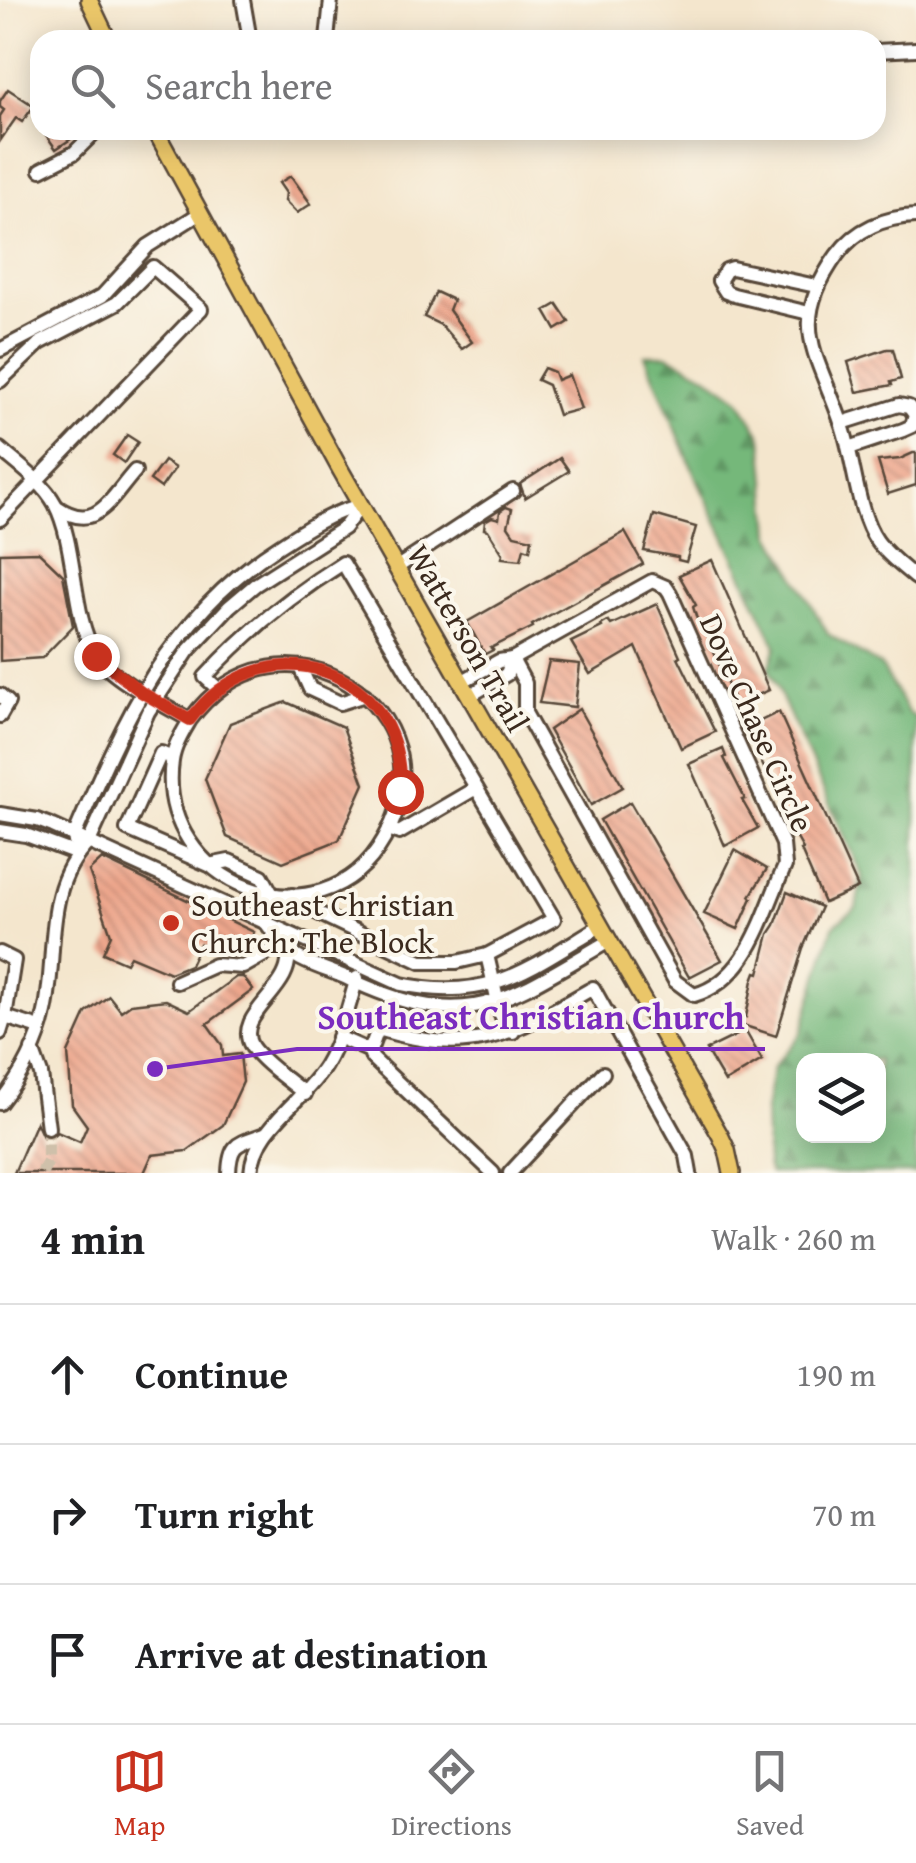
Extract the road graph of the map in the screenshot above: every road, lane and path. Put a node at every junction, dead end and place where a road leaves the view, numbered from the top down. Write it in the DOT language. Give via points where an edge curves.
graph roads {
  1 [pos="88,0"];
  2 [pos="243,0"];
  3 [pos="330,0"];
  4 [pos="103,30"];
  5 [pos="248,30"];
  6 [pos="328,30"];
  7 [pos="916,49"];
  8 [pos="886,50"];
  9 [pos="87,140"];
  10 [pos="160,140"];
  11 [pos="41,170"];
  12 [pos="199,214"];
  13 [pos="916,216"];
  14 [pos="816,286"];
  15 [pos="809,313"];
  16 [pos="0,350"];
  17 [pos="0,380"];
  18 [pos="842,423"];
  19 [pos="849,448"];
  20 [pos="0,449"];
  21 [pos="135,472"];
  22 [pos="35,482"];
  23 [pos="513,491"];
  24 [pos="360,505"];
  25 [pos="56,507"];
  26 [pos="0,519"];
  27 [pos="396,568"];
  28 [pos="916,578"];
  29 [pos="512,660"];
  30 [pos="300,667"];
  31 [pos="217,688"];
  32 [pos="465,689"];
  33 [pos="141,692"];
  34 [pos="0,695"];
  35 [pos="364,695"];
  36 [pos="155,700"];
  37 [pos="0,716"];
  38 [pos="190,720"];
  39 [pos="172,758"];
  40 [pos="476,788"];
  41 [pos="0,814"];
  42 [pos="389,829"];
  43 [pos="0,831"];
  44 [pos="74,836"];
  45 [pos="89,842"];
  46 [pos="77,854"];
  47 [pos="209,865"];
  48 [pos="292,896"];
  49 [pos="266,922"];
  50 [pos="600,926"];
  51 [pos="609,942"];
  52 [pos="325,948"];
  53 [pos="287,950"];
  54 [pos="0,953"];
  55 [pos="487,955"];
  56 [pos="361,966"];
  57 [pos="177,982"];
  58 [pos="356,982"];
  59 [pos="495,984"];
  60 [pos="497,1000"];
  61 [pos="5,1018"];
  62 [pos="40,1028"];
  63 [pos="513,1032"];
  64 [pos="0,1033"];
  65 [pos="338,1038"];
  66 [pos="32,1048"];
  67 [pos="370,1051"];
  68 [pos="603,1073"];
  69 [pos="306,1094"];
  70 [pos="0,1102"];
  71 [pos="48,1128"];
  72 [pos="267,1133"];
  73 [pos="229,1173"];
  74 [pos="251,1173"];
  75 [pos="493,1173"];
  76 [pos="510,1173"];
  77 [pos="690,1173"];
  78 [pos="732,1173"];
  1 -- 4 [label="main road"];
  2 -- 5 [label="street"];
  3 -- 6 [label="street"];
  7 -- 8 [label="street"];
  9 -- 11 [label="street"];
  10 -- 12 [label="main road, Watterson Trail"];
  12 -- 16 [label="street" via="148,246 102,296"];
  12 -- 24 [label="main road, Watterson Trail"];
  13 -- 14 [label="street" via="860,232"];
  14 -- 15 [label="street"];
  14 -- 15 [label="street" via="732,268 719,281 726,292"];
  15 -- 18 [label="street" via="813,348"];
  17 -- 22 [label="street" via="40,343 117,303 153,267 201,309"];
  18 -- 19 [label="street"];
  18 -- 19 [label="street" via="899,405 915,414 912,426"];
  19 -- 28 [label="street" via="875,538"];
  20 -- 22 [label="street"];
  21 -- 25 [label="street" via="96,515 72,518"];
  22 -- 25 [label="street"];
  22 -- 26 [label="street"];
  23 -- 27 [label="street"];
  24 -- 27 [label="main road, Watterson Trail"];
  24 -- 33 [label="street" via="336,511 226,586 178,637"];
  24 -- 36 [label="street" via="344,528 229,607"];
  25 -- 33 [label="street" via="92,648"];
  27 -- 32 [label="main road, Watterson Trail"];
  29 -- 29 [label="street, Dove Chase Circle" via="644,584 660,583 670,593 786,856 740,964 717,986 694,995 675,982 525,713 526,683"];
  29 -- 32 [label="street, Dove Chase Circle" via="499,660"];
  30 -- 31 [label="street" via="252,670"];
  30 -- 35 [label="street" via="331,675"];
  30 -- 35 [label="street" via="310,689 340,703"];
  31 -- 38 [label="street"];
  31 -- 40 [label="street" via="204,677 232,646 274,608 343,563"];
  32 -- 50 [label="main road, Watterson Trail"];
  33 -- 36 [label="street"];
  33 -- 44 [label="street"];
  34 -- 37 [label="street" via="8,702"];
  35 -- 42 [label="street" via="383,715 401,768"];
  36 -- 38 [label="street"];
  36 -- 45 [label="street"];
  38 -- 39 [label="street"];
  39 -- 47 [label="street" via="174,809"];
  39 -- 47 [label="street" via="161,754 127,829"];
  40 -- 42 [label="street" via="399,833"];
  40 -- 55 [label="street" via="554,918"];
  41 -- 44 [label="street"];
  42 -- 48 [label="street" via="371,858 345,880"];
  43 -- 46 [label="street"];
  44 -- 45 [label="street"];
  44 -- 46 [label="street"];
  45 -- 46 [label="street"];
  45 -- 49 [label="street"];
  46 -- 62 [label="street" via="54,914"];
  47 -- 48 [label="street" via="228,861 262,876 272,894"];
  48 -- 55 [label="street" via="410,959 434,963"];
  49 -- 52 [label="street"];
  49 -- 53 [label="street"];
  50 -- 51 [label="main road, Watterson Trail"];
  50 -- 59 [label="street"];
  51 -- 60 [label="street"];
  51 -- 78 [label="main road, Watterson Trail" via="728,1150"];
  52 -- 53 [label="street"];
  52 -- 56 [label="street"];
  53 -- 57 [label="street" via="242,967 215,965"];
  53 -- 58 [label="street"];
  53 -- 69 [label="street" via="289,964 253,1016 248,1037 254,1050"];
  54 -- 61 [label="street" via="14,960"];
  55 -- 59 [label="street"];
  56 -- 58 [label="street"];
  56 -- 59 [label="street" via="419,988"];
  58 -- 60 [label="street" via="427,1008"];
  58 -- 65 [label="street"];
  59 -- 60 [label="street"];
  60 -- 63 [label="street"];
  61 -- 62 [label="street"];
  61 -- 64 [label="street"];
  62 -- 66 [label="street"];
  63 -- 67 [label="street" via="453,1044 378,1029"];
  63 -- 77 [label="street" via="594,988 688,1156"];
  65 -- 67 [label="street"];
  65 -- 69 [label="street"];
  66 -- 70 [label="street"];
  66 -- 71 [label="street"];
  67 -- 75 [label="street"];
  68 -- 76 [label="street"];
  69 -- 72 [label="street"];
  72 -- 73 [label="street" via="236,1144"];
  72 -- 74 [label="street"];
}
